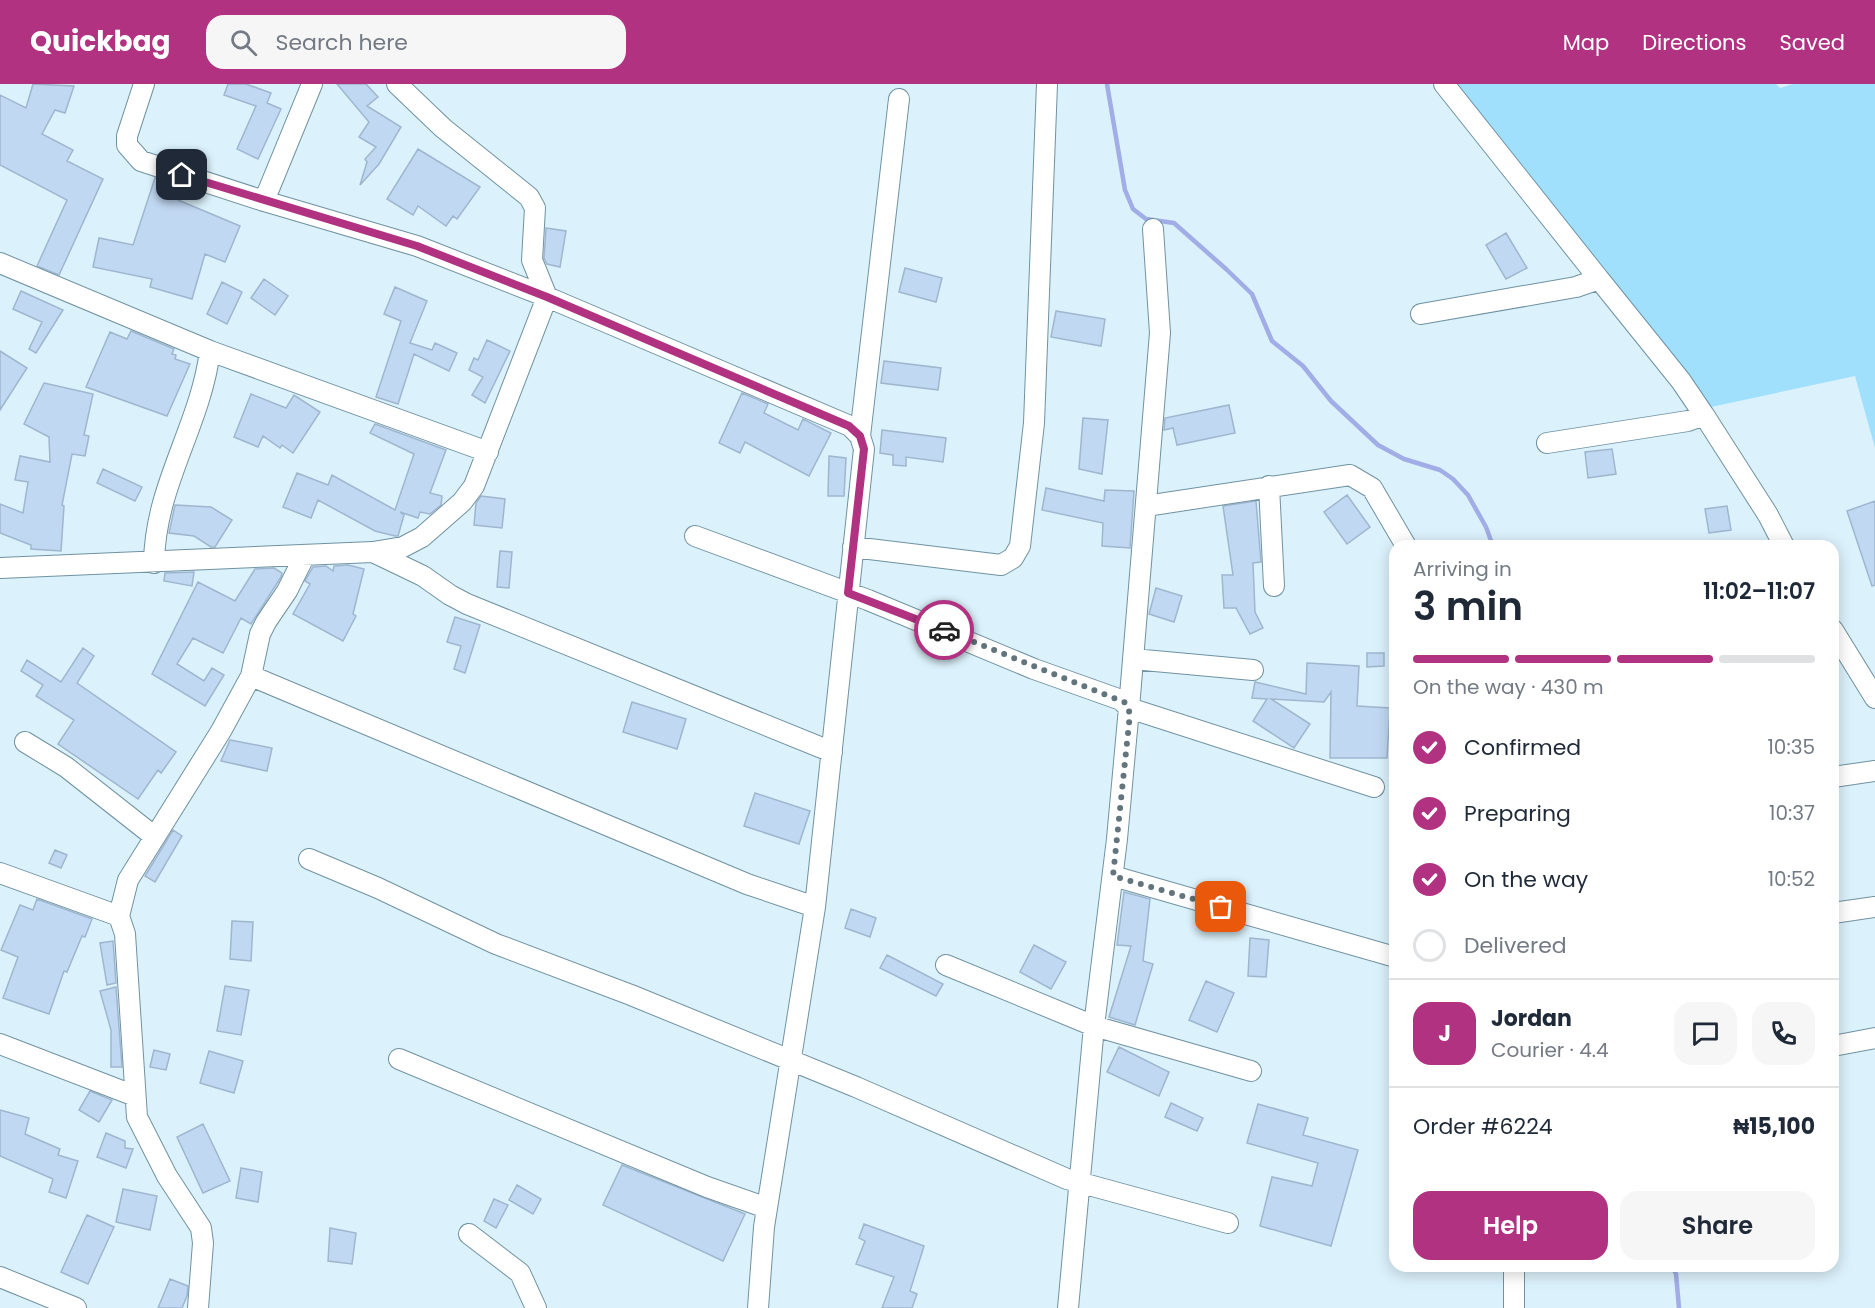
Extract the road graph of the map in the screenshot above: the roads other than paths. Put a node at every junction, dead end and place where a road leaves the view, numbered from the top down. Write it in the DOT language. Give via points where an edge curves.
graph roads {
  1 [pos="144,84"];
  2 [pos="312,84"];
  3 [pos="397,84"];
  4 [pos="1047,84"];
  5 [pos="1444,84"];
  6 [pos="898,99"];
  7 [pos="264,201"];
  8 [pos="1153,229"];
  9 [pos="0,263"];
  10 [pos="1599,279"];
  11 [pos="547,297"];
  12 [pos="1421,314"];
  13 [pos="210,351"];
  14 [pos="1704,415"];
  15 [pos="860,436"];
  16 [pos="1547,443"];
  17 [pos="488,452"];
  18 [pos="1269,486"];
  19 [pos="1146,506"];
  20 [pos="695,536"];
  21 [pos="1402,540"];
  22 [pos="1781,540"];
  23 [pos="853,547"];
  24 [pos="373,552"];
  25 [pos="305,555"];
  26 [pos="154,563"];
  27 [pos="0,568"];
  28 [pos="1274,586"];
  29 [pos="848,593"];
  30 [pos="1839,640"];
  31 [pos="1133,659"];
  32 [pos="1253,670"];
  33 [pos="251,676"];
  34 [pos="1875,698"];
  35 [pos="1129,708"];
  36 [pos="25,742"];
  37 [pos="832,752"];
  38 [pos="1875,771"];
  39 [pos="1839,776"];
  40 [pos="1374,788"];
  41 [pos="155,837"];
  42 [pos="309,859"];
  43 [pos="0,873"];
  44 [pos="1113,876"];
  45 [pos="815,907"];
  46 [pos="1875,907"];
  47 [pos="1839,912"];
  48 [pos="119,916"];
  49 [pos="1389,955"];
  50 [pos="946,965"];
  51 [pos="1094,1026"];
  52 [pos="1875,1038"];
  53 [pos="0,1044"];
  54 [pos="1839,1045"];
  55 [pos="399,1059"];
  56 [pos="790,1060"];
  57 [pos="1251,1071"];
  58 [pos="135,1096"];
  59 [pos="1081,1183"];
  60 [pos="767,1208"];
  61 [pos="1228,1223"];
  62 [pos="469,1234"];
  63 [pos="1514,1272"];
  64 [pos="0,1277"];
  65 [pos="76,1308"];
  66 [pos="198,1308"];
  67 [pos="536,1308"];
  68 [pos="758,1308"];
  69 [pos="1068,1308"];
  70 [pos="1514,1308"];
  1 -- 7 [label="street" via="127,136 132,153 141,161"];
  2 -- 7 [label="street"];
  3 -- 11 [label="street" via="443,128 532,201 536,221 532,260"];
  4 -- 23 [label="street" via="1034,423 1020,546 1013,558 1000,565"];
  5 -- 10 [label="street"];
  6 -- 15 [label="street"];
  7 -- 11 [label="street" via="417,246"];
  8 -- 19 [label="street" via="1160,333"];
  9 -- 13 [label="street"];
  10 -- 12 [label="street" via="1576,287"];
  10 -- 14 [label="street"];
  11 -- 15 [label="street" via="849,426"];
  11 -- 17 [label="street"];
  13 -- 17 [label="street"];
  13 -- 26 [label="street" via="207,377 160,508 154,532"];
  14 -- 16 [label="street" via="1688,421"];
  14 -- 22 [label="street"];
  15 -- 23 [label="street" via="864,449"];
  17 -- 24 [label="street" via="474,486 462,502 422,537 403,548"];
  18 -- 19 [label="street"];
  18 -- 21 [label="street" via="1350,475 1372,488"];
  18 -- 28 [label="street"];
  19 -- 31 [label="street"];
  20 -- 29 [label="street"];
  23 -- 29 [label="street"];
  24 -- 25 [label="street"];
  24 -- 37 [label="street" via="423,576 467,604"];
  25 -- 26 [label="street"];
  25 -- 33 [label="street" via="260,634"];
  26 -- 27 [label="street"];
  29 -- 35 [label="street" via="1121,700"];
  29 -- 37 [label="street"];
  30 -- 34 [label="street"];
  31 -- 32 [label="street"];
  31 -- 35 [label="street"];
  33 -- 41 [label="street" via="192,781"];
  33 -- 45 [label="street" via="747,884"];
  35 -- 40 [label="street"];
  35 -- 44 [label="street"];
  36 -- 41 [label="street" via="66,767"];
  37 -- 45 [label="street"];
  38 -- 39 [label="street"];
  41 -- 48 [label="street" via="128,880"];
  42 -- 56 [label="street" via="496,944"];
  43 -- 48 [label="street"];
  44 -- 49 [label="street"];
  44 -- 51 [label="street"];
  45 -- 56 [label="street"];
  46 -- 47 [label="street"];
  48 -- 58 [label="street" via="125,933 129,975"];
  50 -- 51 [label="street"];
  51 -- 57 [label="street"];
  51 -- 59 [label="street"];
  52 -- 54 [label="street"];
  53 -- 58 [label="street"];
  55 -- 60 [label="street" via="707,1187"];
  56 -- 59 [label="street"];
  56 -- 60 [label="street"];
  58 -- 66 [label="street" via="137,1117 151,1147 201,1228"];
  59 -- 61 [label="street"];
  59 -- 69 [label="street"];
  60 -- 68 [label="street"];
  62 -- 67 [label="street" via="520,1273"];
  63 -- 70 [label="street"];
  64 -- 65 [label="street"];
}
